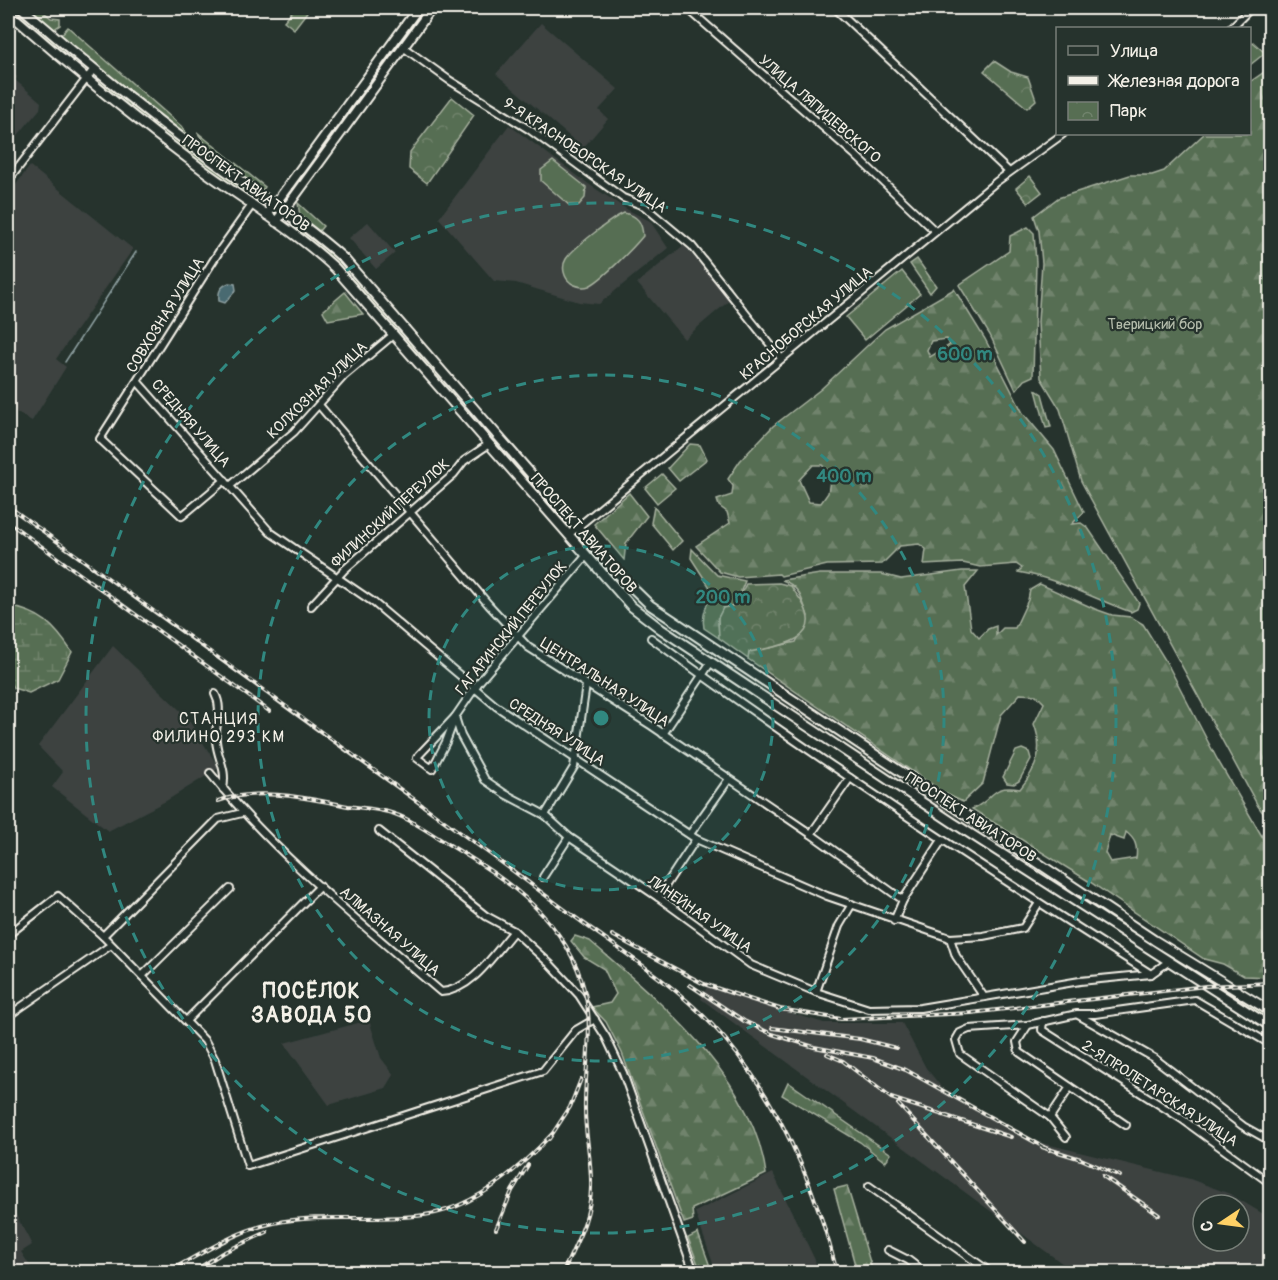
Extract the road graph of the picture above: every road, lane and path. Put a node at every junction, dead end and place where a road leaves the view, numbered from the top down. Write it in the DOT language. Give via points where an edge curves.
graph roads {
  1 [pos="22,8"];
  2 [pos="432,8"];
  3 [pos="687,8"];
  4 [pos="835,8"];
  5 [pos="1251,8"];
  6 [pos="414,9"];
  7 [pos="8,12"];
  8 [pos="1233,27"];
  9 [pos="403,47"];
  10 [pos="94,69"];
  11 [pos="86,80"];
  12 [pos="1062,135"];
  13 [pos="1009,172"];
  14 [pos="8,181"];
  15 [pos="252,205"];
  16 [pos="274,205"];
  17 [pos="284,212"];
  18 [pos="267,215"];
  19 [pos="276,222"];
  20 [pos="935,231"];
  21 [pos="393,334"];
  22 [pos="782,358"];
  23 [pos="138,382"];
  24 [pos="320,405"];
  25 [pos="489,444"];
  26 [pos="225,480"];
  27 [pos="230,486"];
  28 [pos="411,512"];
  29 [pos="577,527"];
  30 [pos="568,535"];
  31 [pos="586,556"];
  32 [pos="618,574"];
  33 [pos="336,578"];
  34 [pos="608,582"];
  35 [pos="311,606"];
  36 [pos="516,637"];
  37 [pos="651,638"];
  38 [pos="711,662"];
  39 [pos="702,676"];
  40 [pos="586,685"];
  41 [pos="474,688"];
  42 [pos="215,694"];
  43 [pos="455,717"];
  44 [pos="663,734"];
  45 [pos="576,759"];
  46 [pos="210,773"];
  47 [pos="850,778"];
  48 [pos="729,779"];
  49 [pos="223,789"];
  50 [pos="242,813"];
  51 [pos="545,815"];
  52 [pos="379,831"];
  53 [pos="811,834"];
  54 [pos="569,837"];
  55 [pos="693,837"];
  56 [pos="942,840"];
  57 [pos="543,877"];
  58 [pos="320,886"];
  59 [pos="230,889"];
  60 [pos="658,897"];
  61 [pos="903,900"];
  62 [pos="1039,903"];
  63 [pos="852,904"];
  64 [pos="894,921"];
  65 [pos="514,931"];
  66 [pos="8,935"];
  67 [pos="103,936"];
  68 [pos="950,938"];
  69 [pos="111,945"];
  70 [pos="1168,962"];
  71 [pos="1151,974"];
  72 [pos="142,976"];
  73 [pos="816,992"];
  74 [pos="984,997"];
  75 [pos="1270,1011"];
  76 [pos="1077,1014"];
  77 [pos="8,1016"];
  78 [pos="595,1019"];
  79 [pos="187,1020"];
  80 [pos="1043,1021"];
  81 [pos="1028,1025"];
  82 [pos="1270,1026"];
  83 [pos="1270,1044"];
  84 [pos="1070,1087"];
  85 [pos="1050,1117"];
  86 [pos="1126,1125"];
  87 [pos="1065,1137"];
  88 [pos="1270,1141"];
  89 [pos="1270,1183"];
  90 [pos="869,1186"];
  91 [pos="888,1250"];
  92 [pos="694,1272"];
  93 [pos="924,1272"];
  94 [pos="990,1272"];
  1 -- 10 [label="main road, ПРОСПЕКТ АВИАТОРОВ"];
  2 -- 9 [label="main road"];
  3 -- 20 [label="street, УЛИЦА ЛЯПИДЕВСКОГО" via="854,154"];
  4 -- 13 [label="street"];
  5 -- 8 [label="street"];
  6 -- 16 [label="main road"];
  7 -- 11 [label="main road, ПРОСПЕКТ АВИАТОРОВ"];
  9 -- 17 [label="main road"];
  9 -- 22 [label="street, 9-Я КРАСНОБОРСКАЯ УЛИЦА" via="448,80 530,130 623,198 644,206 692,246"];
  10 -- 11 [label="street"];
  10 -- 16 [label="main road, ПРОСПЕКТ АВИАТОРОВ"];
  11 -- 14 [label="street"];
  11 -- 15 [label="main road, ПРОСПЕКТ АВИАТОРОВ"];
  12 -- 13 [label="street, КРАСНОБОРСКАЯ УЛИЦА"];
  13 -- 20 [label="street, КРАСНОБОРСКАЯ УЛИЦА"];
  15 -- 18 [label="main road, ПРОСПЕКТ АВИАТОРОВ"];
  15 -- 23 [label="street, СОВХОЗНАЯ УЛИЦА" via="219,250"];
  16 -- 17 [label="main road, ПРОСПЕКТ АВИАТОРОВ"];
  16 -- 18 [label="main road"];
  17 -- 19 [label="main road"];
  17 -- 29 [label="main road, ПРОСПЕКТ АВИАТОРОВ" via="344,259"];
  18 -- 19 [label="main road, ПРОСПЕКТ АВИАТОРОВ"];
  19 -- 21 [label="main road, ПРОСПЕКТ АВИАТОРОВ" via="335,268"];
  20 -- 22 [label="street, КРАСНОБОРСКАЯ УЛИЦА"];
  21 -- 24 [label="street, КОЛХОЗНАЯ УЛИЦА" via="344,376"];
  21 -- 25 [label="main road, ПРОСПЕКТ АВИАТОРОВ"];
  22 -- 29 [label="street, КРАСНОБОРСКАЯ УЛИЦА"];
  23 -- 26 [label="street, СРЕДНЯЯ УЛИЦА"];
  23 -- 26 [label="street, СОВХОЗНАЯ УЛИЦА" via="100,439 182,516"];
  24 -- 27 [label="street, КОЛХОЗНАЯ УЛИЦА"];
  24 -- 28 [label="street, ЦЕНТРАЛЬНАЯ УЛИЦА"];
  25 -- 28 [label="street, ФИЛИНСКИЙ ПЕРЕУЛОК" via="464,461"];
  25 -- 30 [label="main road, ПРОСПЕКТ АВИАТОРОВ"];
  26 -- 27 [label="street, СРЕДНЯЯ УЛИЦА"];
  27 -- 33 [label="street, СРЕДНЯЯ УЛИЦА" via="267,530"];
  28 -- 33 [label="street, ФИЛИНСКИЙ ПЕРЕУЛОК"];
  28 -- 36 [label="street, ЦЕНТРАЛЬНАЯ УЛИЦА"];
  29 -- 30 [label="street, КРАСНОБОРСКАЯ УЛИЦА"];
  29 -- 32 [label="main road, ПРОСПЕКТ АВИАТОРОВ"];
  30 -- 31 [label="main road, ПРОСПЕКТ АВИАТОРОВ"];
  31 -- 34 [label="main road, ПРОСПЕКТ АВИАТОРОВ"];
  31 -- 36 [label="street, ГАГАРИНСКИЙ ПЕРЕУЛОК"];
  32 -- 34 [label="street"];
  32 -- 75 [label="main road, ПРОСПЕКТ АВИАТОРОВ" via="666,618 1154,940"];
  33 -- 35 [label="street, ФИЛИНСКИЙ ПЕРЕУЛОК"];
  33 -- 41 [label="street, СРЕДНЯЯ УЛИЦА" via="372,602"];
  34 -- 38 [label="main road, ПРОСПЕКТ АВИАТОРОВ" via="631,606"];
  36 -- 40 [label="street, ЦЕНТРАЛЬНАЯ УЛИЦА"];
  36 -- 41 [label="street, ГАГАРИНСКИЙ ПЕРЕУЛОК"];
  37 -- 39 [label="street"];
  38 -- 39 [label="street"];
  38 -- 70 [label="main road, ПРОСПЕКТ АВИАТОРОВ"];
  39 -- 44 [label="street"];
  39 -- 47 [label="street"];
  40 -- 44 [label="street, ЦЕНТРАЛЬНАЯ УЛИЦА"];
  40 -- 45 [label="street"];
  41 -- 43 [label="street, ГАГАРИНСКИЙ ПЕРЕУЛОК"];
  41 -- 45 [label="street, СРЕДНЯЯ УЛИЦА"];
  42 -- 49 [label="street" via="220,703 216,741 226,773"];
  43 -- 43 [label="street, ГАГАРИНСКИЙ ПЕРЕУЛОК" via="417,758 432,768 447,742"];
  43 -- 51 [label="street, ЛИНЕЙНАЯ УЛИЦА" via="460,736 485,780"];
  44 -- 48 [label="street, ЦЕНТРАЛЬНАЯ УЛИЦА"];
  45 -- 51 [label="street"];
  45 -- 55 [label="street, СРЕДНЯЯ УЛИЦА"];
  46 -- 49 [label="street, АЛМАЗНАЯ УЛИЦА"];
  47 -- 53 [label="street"];
  47 -- 56 [label="street"];
  48 -- 53 [label="street, ЦЕНТРАЛЬНАЯ УЛИЦА"];
  48 -- 55 [label="street"];
  49 -- 50 [label="street, АЛМАЗНАЯ УЛИЦА"];
  50 -- 58 [label="street, АЛМАЗНАЯ УЛИЦА"];
  50 -- 67 [label="street" via="218,819"];
  51 -- 54 [label="street, ЛИНЕЙНАЯ УЛИЦА"];
  52 -- 65 [label="street" via="486,916"];
  53 -- 61 [label="street, ЦЕНТРАЛЬНАЯ УЛИЦА"];
  54 -- 57 [label="street"];
  54 -- 60 [label="street, ЛИНЕЙНАЯ УЛИЦА"];
  55 -- 60 [label="street"];
  55 -- 63 [label="street, СРЕДНЯЯ УЛИЦА"];
  56 -- 61 [label="street"];
  56 -- 62 [label="street"];
  58 -- 65 [label="street, АЛМАЗНАЯ УЛИЦА" via="441,992 456,989 472,977"];
  58 -- 79 [label="street"];
  59 -- 72 [label="street"];
  60 -- 73 [label="street, ЛИНЕЙНАЯ УЛИЦА" via="751,965"];
  61 -- 64 [label="street"];
  62 -- 68 [label="street, СРЕДНЯЯ УЛИЦА" via="1023,928"];
  62 -- 71 [label="street"];
  63 -- 64 [label="street, СРЕДНЯЯ УЛИЦА"];
  63 -- 73 [label="street" via="839,926"];
  64 -- 68 [label="street, СРЕДНЯЯ УЛИЦА"];
  65 -- 78 [label="street" via="566,980"];
  66 -- 67 [label="street" via="58,896"];
  67 -- 69 [label="street"];
  68 -- 74 [label="street" via="956,956"];
  69 -- 72 [label="street"];
  69 -- 77 [label="street"];
  70 -- 71 [label="street, ЛИНЕЙНАЯ УЛИЦА"];
  70 -- 82 [label="main road, ПРОСПЕКТ АВИАТОРОВ"];
  71 -- 74 [label="street, ЛИНЕЙНАЯ УЛИЦА"];
  72 -- 79 [label="street"];
  73 -- 74 [label="street, ЛИНЕЙНАЯ УЛИЦА" via="869,1009 920,1008"];
  76 -- 80 [label="street"];
  76 -- 83 [label="street" via="1195,1000"];
  76 -- 88 [label="street" via="1154,1058 1243,1126"];
  78 -- 79 [label="street" via="576,1030 543,1071 248,1166 212,1053"];
  78 -- 92 [label="street" via="623,1073"];
  80 -- 81 [label="street"];
  80 -- 89 [label="street, 2-Я ПРОЛЕТАРСКАЯ УЛИЦА" via="1042,1030 1182,1119"];
  81 -- 84 [label="street" via="1017,1042 1019,1052"];
  81 -- 85 [label="street" via="963,1030 956,1040 960,1054"];
  84 -- 85 [label="street"];
  84 -- 86 [label="street"];
  85 -- 87 [label="street"];
  90 -- 94 [label="street"];
  91 -- 93 [label="street"];
}
